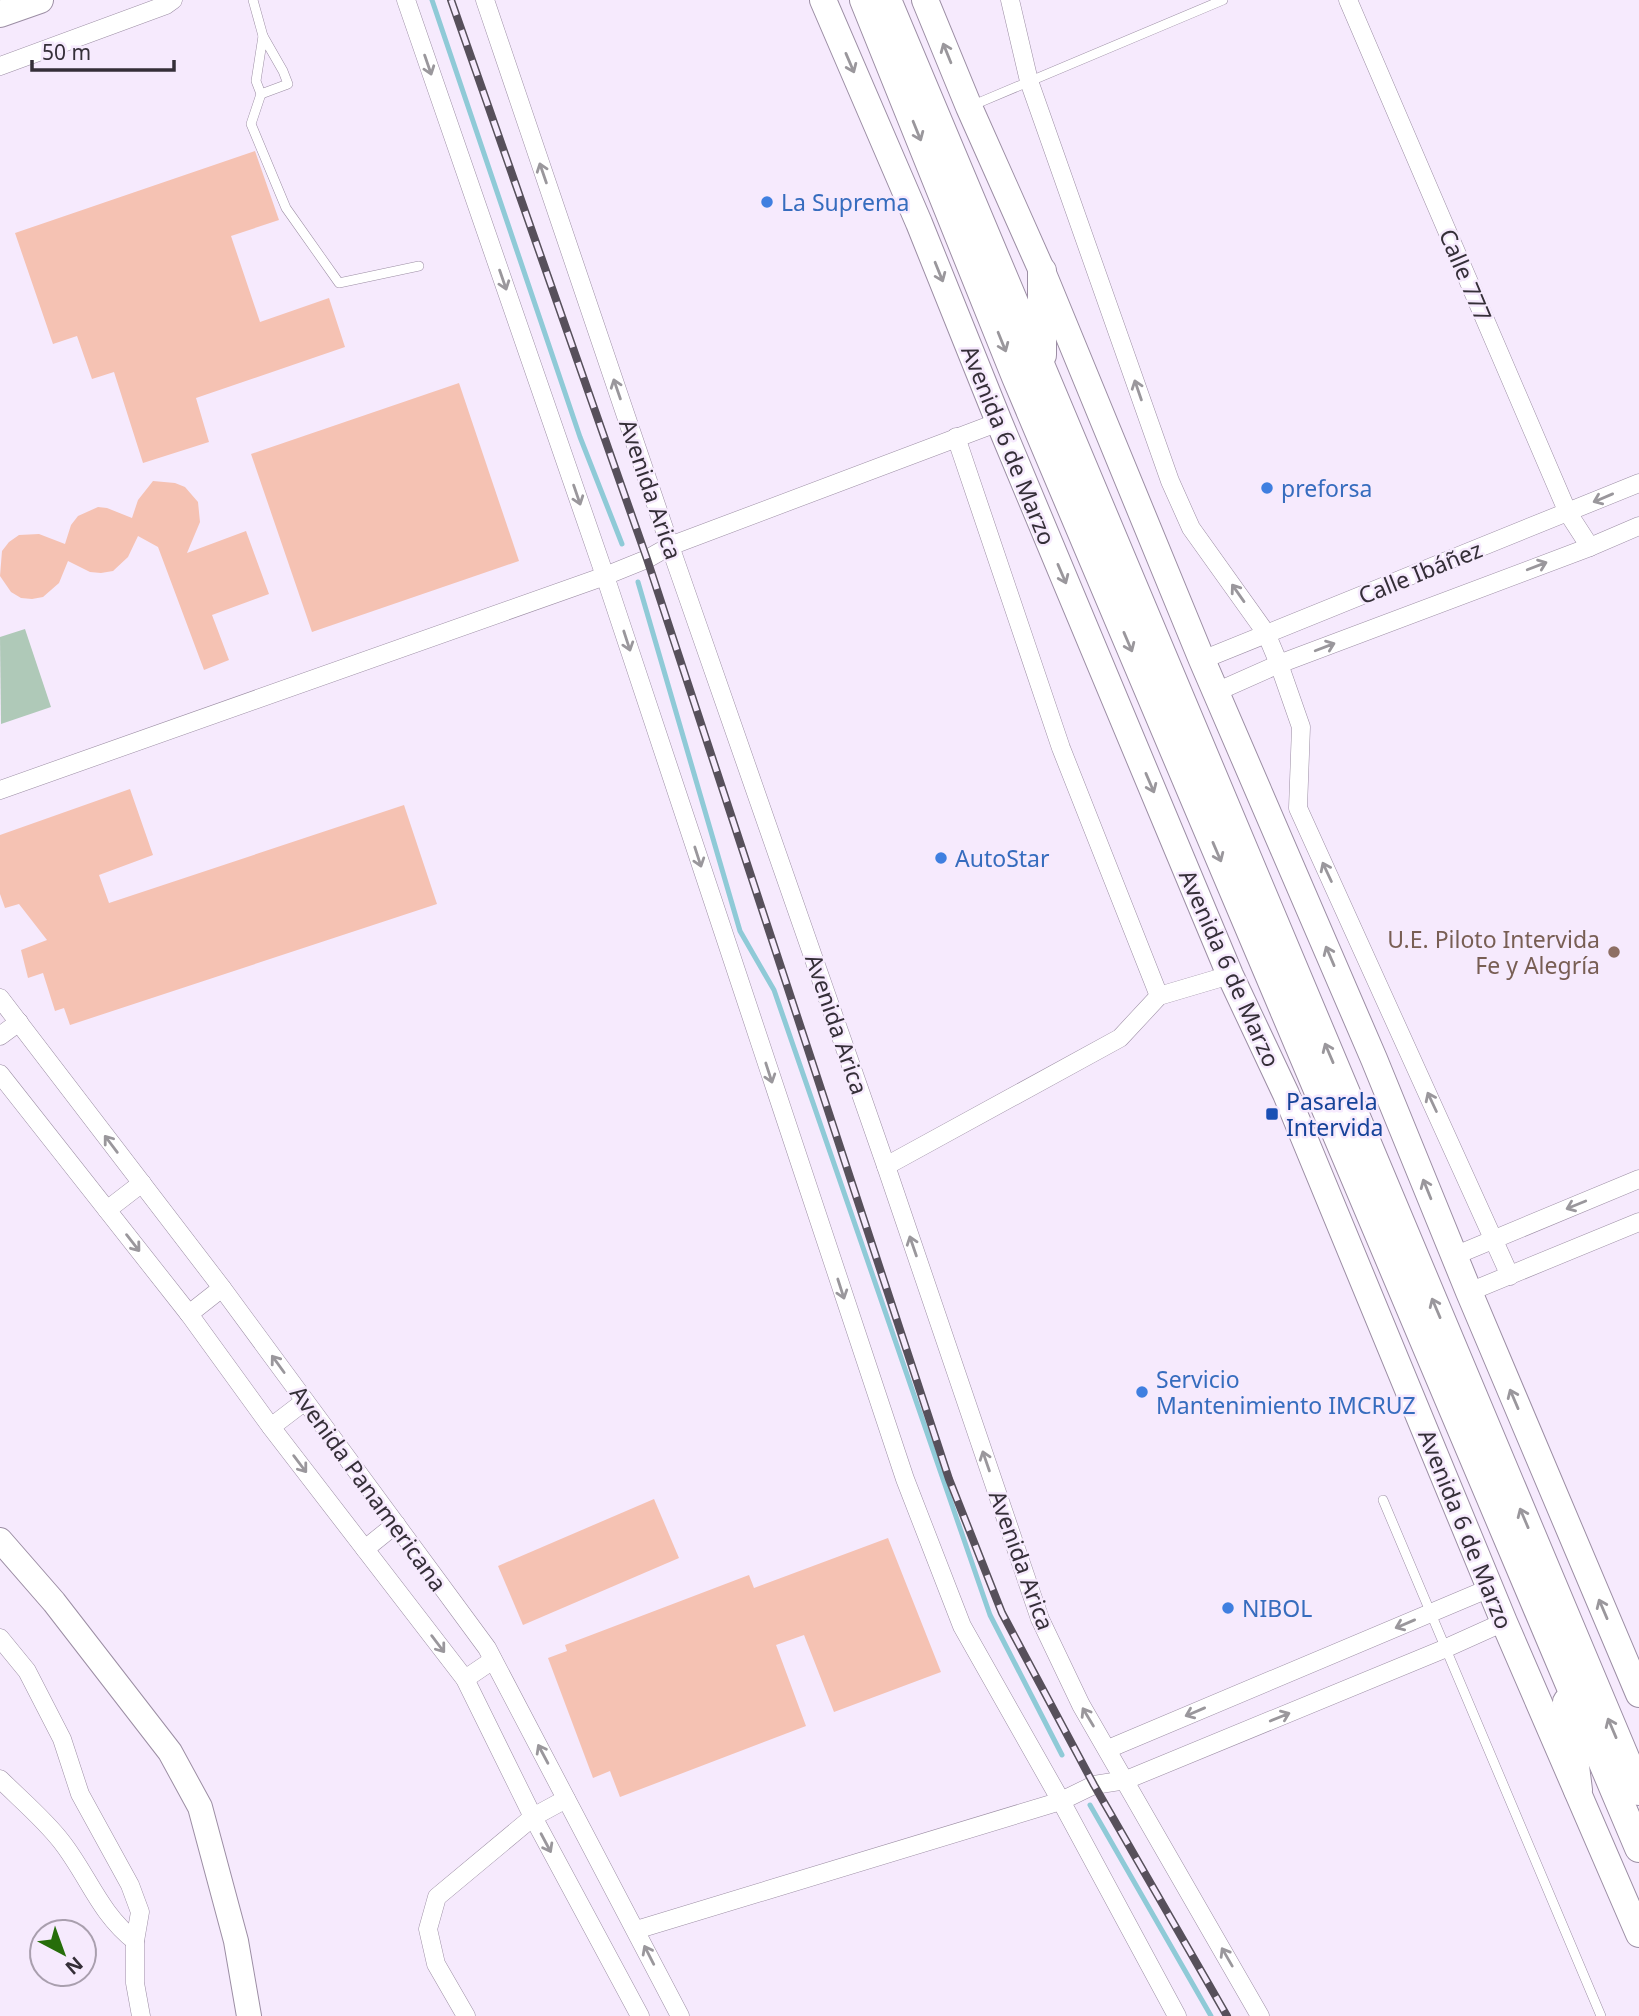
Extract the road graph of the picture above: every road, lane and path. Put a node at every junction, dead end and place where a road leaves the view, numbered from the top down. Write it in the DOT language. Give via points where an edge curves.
graph roads {
  1 [pos="40,0"];
  2 [pos="173,0"];
  3 [pos="253,0"];
  4 [pos="406,0"];
  5 [pos="485,0"];
  6 [pos="823,0"];
  7 [pos="864,0"];
  8 [pos="887,0"];
  9 [pos="925,0"];
  10 [pos="1010,0"];
  11 [pos="1223,0"];
  12 [pos="1348,0"];
  13 [pos="0,14"];
  14 [pos="263,36"];
  15 [pos="0,65"];
  16 [pos="1029,81"];
  17 [pos="261,94"];
  18 [pos="969,107"];
  19 [pos="419,266"];
  20 [pos="1042,271"];
  21 [pos="1042,369"];
  22 [pos="999,422"];
  23 [pos="956,437"];
  24 [pos="1639,483"];
  25 [pos="1567,513"];
  26 [pos="1639,526"];
  27 [pos="670,546"];
  28 [pos="1590,547"];
  29 [pos="605,576"];
  30 [pos="1266,633"];
  31 [pos="1202,660"];
  32 [pos="1279,664"];
  33 [pos="1216,692"];
  34 [pos="0,790"];
  35 [pos="1230,975"];
  36 [pos="1159,996"];
  37 [pos="0,998"];
  38 [pos="19,1022"];
  39 [pos="0,1036"];
  40 [pos="0,1074"];
  41 [pos="886,1166"];
  42 [pos="1639,1179"];
  43 [pos="142,1184"];
  44 [pos="107,1210"];
  45 [pos="1639,1222"];
  46 [pos="1494,1239"];
  47 [pos="1454,1256"];
  48 [pos="1510,1276"];
  49 [pos="222,1288"];
  50 [pos="1469,1292"];
  51 [pos="188,1314"];
  52 [pos="305,1401"];
  53 [pos="271,1427"];
  54 [pos="1383,1500"];
  55 [pos="396,1524"];
  56 [pos="0,1540"];
  57 [pos="365,1549"];
  58 [pos="1490,1588"];
  59 [pos="1430,1614"];
  60 [pos="1504,1622"];
  61 [pos="0,1638"];
  62 [pos="1444,1650"];
  63 [pos="1631,1654"];
  64 [pos="493,1660"];
  65 [pos="1563,1668"];
  66 [pos="465,1679"];
  67 [pos="1639,1694"];
  68 [pos="1108,1749"];
  69 [pos="0,1779"];
  70 [pos="1126,1780"];
  71 [pos="1578,1790"];
  72 [pos="1639,1791"];
  73 [pos="566,1799"];
  74 [pos="1061,1801"];
  75 [pos="533,1818"];
  76 [pos="1639,1848"];
  77 [pos="636,1930"];
  78 [pos="1639,1934"];
  79 [pos="135,1941"];
  80 [pos="141,2016"];
  81 [pos="249,2016"];
  82 [pos="466,2016"];
  83 [pos="640,2016"];
  84 [pos="680,2016"];
  85 [pos="1177,2016"];
  86 [pos="1260,2016"];
  87 [pos="1601,2016"];
  1 -- 13 [label="main road"];
  2 -- 15 [label="street"];
  3 -- 14 [label="lane"];
  4 -- 29 [label="street, one-way"];
  27 -- 5 [label="street, Avenida Arica, one-way"];
  6 -- 22 [label="main road, Avenida 6 de Marzo, one-way"];
  7 -- 65 [label="highway, Avenida 6 de Marzo, one-way" via="1021,390"];
  8 -- 21 [label="highway"];
  18 -- 9 [label="main road, one-way"];
  10 -- 16 [label="street"];
  11 -- 16 [label="lane"];
  12 -- 25 [label="street, Calle 777"];
  14 -- 17 [label="lane" via="256,81"];
  14 -- 17 [label="lane" via="288,84"];
  16 -- 18 [label="lane"];
  30 -- 16 [label="street, one-way" via="1191,528 1170,481"];
  17 -- 19 [label="lane" via="251,124 286,208 339,283"];
  18 -- 20 [label="main road"];
  20 -- 21 [label="highway"];
  20 -- 31 [label="main road"];
  72 -- 21 [label="highway, one-way"];
  22 -- 23 [label="street"];
  22 -- 35 [label="main road, Avenida 6 de Marzo, one-way"];
  23 -- 27 [label="street"];
  23 -- 36 [label="street" via="1061,747"];
  24 -- 25 [label="street, Calle Ibáñez, one-way"];
  25 -- 28 [label="street, Calle 777"];
  25 -- 30 [label="street, Calle Ibáñez"];
  26 -- 28 [label="street, Calle Ibáñez"];
  27 -- 29 [label="street"];
  27 -- 41 [label="street, Avenida Arica"];
  32 -- 28 [label="street, Calle Ibáñez, one-way"];
  29 -- 34 [label="street"];
  29 -- 74 [label="street, one-way" via="905,1479 962,1626"];
  30 -- 31 [label="street, Calle Ibáñez"];
  30 -- 32 [label="street"];
  31 -- 33 [label="main road"];
  32 -- 33 [label="street, Calle Ibáñez"];
  46 -- 32 [label="street, one-way" via="1298,808 1301,727"];
  47 -- 33 [label="main road, one-way"];
  35 -- 36 [label="street"];
  35 -- 58 [label="main road, Avenida 6 de Marzo" via="1286,1094"];
  36 -- 41 [label="street" via="1120,1038"];
  37 -- 38 [label="street, Avenida Panamericana"];
  38 -- 39 [label="street"];
  43 -- 38 [label="street, Avenida Panamericana, one-way"];
  40 -- 44 [label="street, Avenida Panamericana"];
  68 -- 41 [label="street, Avenida Arica, one-way" via="1081,1705 1040,1619"];
  42 -- 46 [label="street, one-way"];
  43 -- 44 [label="street"];
  43 -- 49 [label="street, Avenida Panamericana"];
  44 -- 51 [label="street, Avenida Panamericana, one-way"];
  45 -- 48 [label="street"];
  46 -- 47 [label="street"];
  46 -- 48 [label="street"];
  47 -- 50 [label="main road"];
  48 -- 50 [label="street"];
  49 -- 51 [label="street"];
  52 -- 49 [label="street, Avenida Panamericana, one-way"];
  63 -- 50 [label="main road, one-way"];
  51 -- 53 [label="street, Avenida Panamericana"];
  52 -- 53 [label="street"];
  52 -- 55 [label="street, Avenida Panamericana"];
  53 -- 57 [label="street, Avenida Panamericana, one-way"];
  54 -- 59 [label="lane"];
  55 -- 57 [label="street"];
  55 -- 64 [label="street, Avenida Panamericana"];
  56 -- 81 [label="main road" via="170,1752 200,1808 236,1941"];
  57 -- 66 [label="street, Avenida Panamericana, one-way"];
  58 -- 59 [label="street"];
  58 -- 60 [label="main road, Avenida 6 de Marzo"];
  59 -- 62 [label="lane"];
  59 -- 68 [label="street, one-way"];
  60 -- 62 [label="street"];
  60 -- 71 [label="main road, Avenida 6 de Marzo"];
  61 -- 79 [label="street" via="27,1671 62,1739 80,1794 130,1885 140,1912"];
  70 -- 62 [label="street, one-way"];
  62 -- 87 [label="lane"];
  63 -- 67 [label="main road"];
  64 -- 66 [label="street"];
  73 -- 64 [label="street, Avenida Panamericana, one-way"];
  65 -- 71 [label="highway"];
  65 -- 76 [label="highway, Avenida 6 de Marzo"];
  66 -- 75 [label="street, Avenida Panamericana"];
  68 -- 70 [label="street, Avenida Arica"];
  69 -- 79 [label="street" via="62,1842 120,1929"];
  70 -- 74 [label="street" via="1094,1785"];
  86 -- 70 [label="street, Avenida Arica, one-way"];
  71 -- 78 [label="main road, Avenida 6 de Marzo"];
  73 -- 75 [label="street"];
  73 -- 77 [label="street, Avenida Panamericana"];
  74 -- 77 [label="street"];
  74 -- 85 [label="street"];
  75 -- 82 [label="street" via="437,1897 428,1929 436,1964"];
  75 -- 83 [label="street, Avenida Panamericana, one-way"];
  84 -- 77 [label="street, Avenida Panamericana, one-way"];
  79 -- 80 [label="street"];
}
